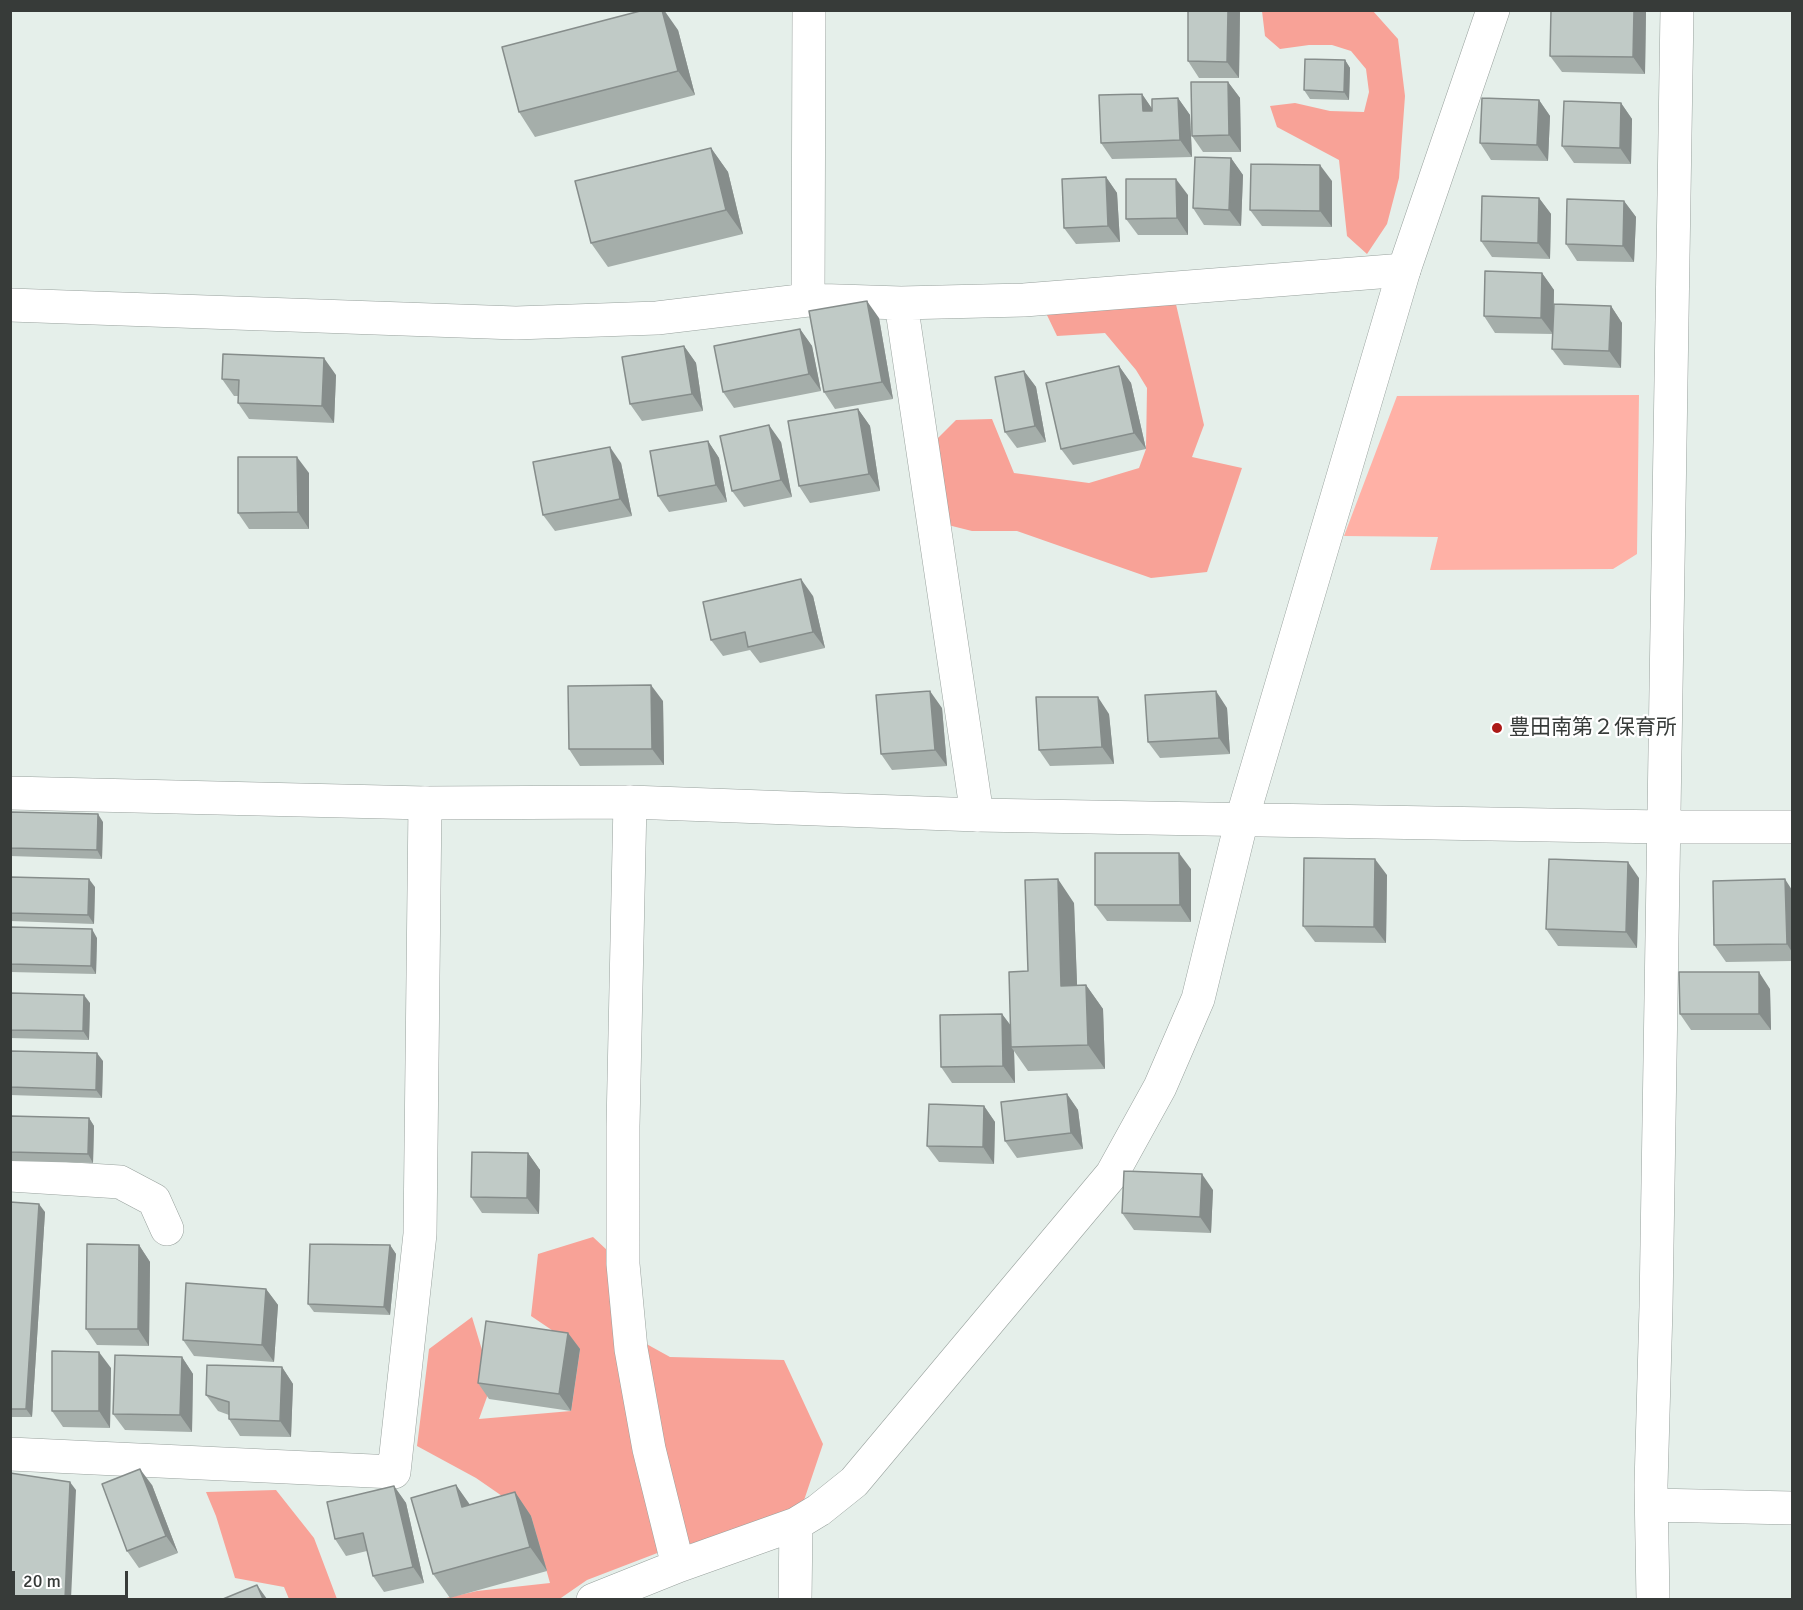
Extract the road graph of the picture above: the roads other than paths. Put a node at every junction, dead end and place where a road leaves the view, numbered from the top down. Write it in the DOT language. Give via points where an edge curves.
graph roads {
  1 [pos="808,10"];
  2 [pos="1493,10"];
  3 [pos="1677,10"];
  4 [pos="1404,270"];
  5 [pos="808,300"];
  6 [pos="902,303"];
  7 [pos="10,304"];
  8 [pos="10,793"];
  9 [pos="630,802"];
  10 [pos="425,803"];
  11 [pos="977,815"];
  12 [pos="1242,819"];
  13 [pos="1663,827"];
  14 [pos="1792,827"];
  15 [pos="10,1176"];
  16 [pos="167,1229"];
  17 [pos="10,1454"];
  18 [pos="1652,1505"];
  19 [pos="1792,1508"];
  20 [pos="796,1524"];
  21 [pos="678,1566"];
  22 [pos="593,1599"];
  23 [pos="795,1599"];
  24 [pos="1653,1599"];
  1 -- 5 [label="street"];
  2 -- 4 [label="street"];
  3 -- 13 [label="street"];
  4 -- 6 [label="street" via="1024,300"];
  4 -- 12 [label="street"];
  5 -- 6 [label="street"];
  5 -- 7 [label="street" via="657,318 516,323"];
  6 -- 11 [label="street"];
  8 -- 10 [label="street"];
  9 -- 10 [label="street"];
  9 -- 11 [label="street"];
  9 -- 21 [label="street" via="623,1264 631,1349"];
  10 -- 17 [label="street" via="420,1234 394,1472"];
  11 -- 12 [label="street"];
  12 -- 13 [label="street"];
  12 -- 20 [label="street" via="1198,999 1160,1087 1112,1174 854,1482"];
  13 -- 14 [label="street"];
  13 -- 18 [label="street"];
  15 -- 16 [label="street" via="120,1182 154,1200"];
  18 -- 19 [label="street"];
  18 -- 24 [label="street"];
  20 -- 21 [label="street"];
  20 -- 23 [label="street"];
  21 -- 22 [label="street"];
}
